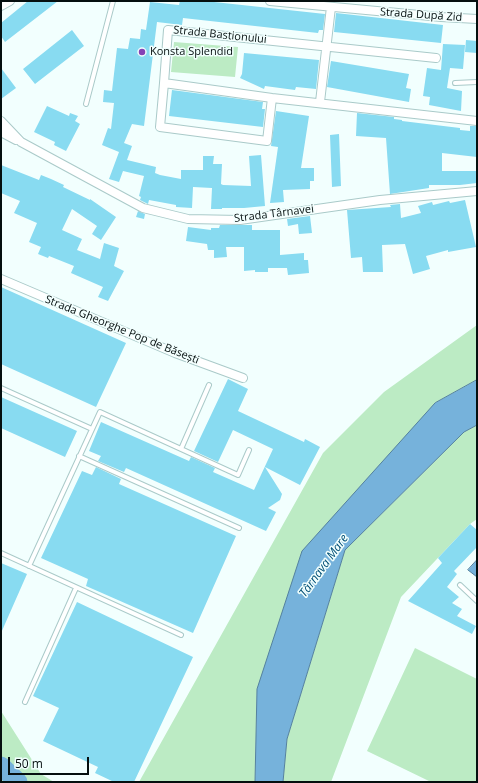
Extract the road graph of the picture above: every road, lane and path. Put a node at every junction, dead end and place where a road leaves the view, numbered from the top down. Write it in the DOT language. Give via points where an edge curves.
graph roads {
  1 [pos="10,1"];
  2 [pos="113,1"];
  3 [pos="270,1"];
  4 [pos="1,6"];
  5 [pos="331,7"];
  6 [pos="477,19"];
  7 [pos="326,46"];
  8 [pos="436,58"];
  9 [pos="455,82"];
  10 [pos="477,82"];
  11 [pos="164,84"];
  12 [pos="272,98"];
  13 [pos="320,102"];
  14 [pos="86,104"];
  15 [pos="1,121"];
  16 [pos="477,121"];
  17 [pos="1,132"];
  18 [pos="21,142"];
  19 [pos="477,191"];
  20 [pos="1,279"];
  21 [pos="243,378"];
  22 [pos="209,385"];
  23 [pos="1,388"];
  24 [pos="92,429"];
  25 [pos="181,449"];
  26 [pos="249,450"];
  27 [pos="79,456"];
  28 [pos="239,528"];
  29 [pos="1,553"];
  30 [pos="29,566"];
  31 [pos="460,585"];
  32 [pos="76,588"];
  33 [pos="477,601"];
  34 [pos="181,635"];
  35 [pos="25,702"];
  1 -- 4 [label="street"];
  2 -- 14 [label="lane"];
  3 -- 5 [label="street, Strada După Zid"];
  5 -- 6 [label="street, Strada După Zid"];
  5 -- 7 [label="street"];
  7 -- 8 [label="street, Strada Bastionului"];
  7 -- 11 [label="street, Strada Bastionului" via="168,30"];
  7 -- 13 [label="street"];
  9 -- 10 [label="lane"];
  11 -- 12 [label="street"];
  11 -- 12 [label="street, Strada Bastionului" via="160,127 267,141"];
  12 -- 13 [label="street"];
  13 -- 16 [label="street"];
  15 -- 18 [label="street, Strada Târnavei"];
  17 -- 18 [label="street"];
  18 -- 19 [label="street, Strada Târnavei" via="142,208 188,220 240,220 380,200"];
  20 -- 21 [label="street, Strada Gheorghe Pop de Băsești" via="175,353"];
  22 -- 25 [label="lane"];
  23 -- 24 [label="lane"];
  24 -- 25 [label="lane" via="100,412"];
  24 -- 27 [label="lane"];
  25 -- 26 [label="lane" via="238,475"];
  27 -- 28 [label="lane"];
  27 -- 30 [label="lane"];
  29 -- 30 [label="lane"];
  30 -- 32 [label="lane"];
  31 -- 33 [label="lane"];
  32 -- 34 [label="lane"];
  32 -- 35 [label="lane"];
}
